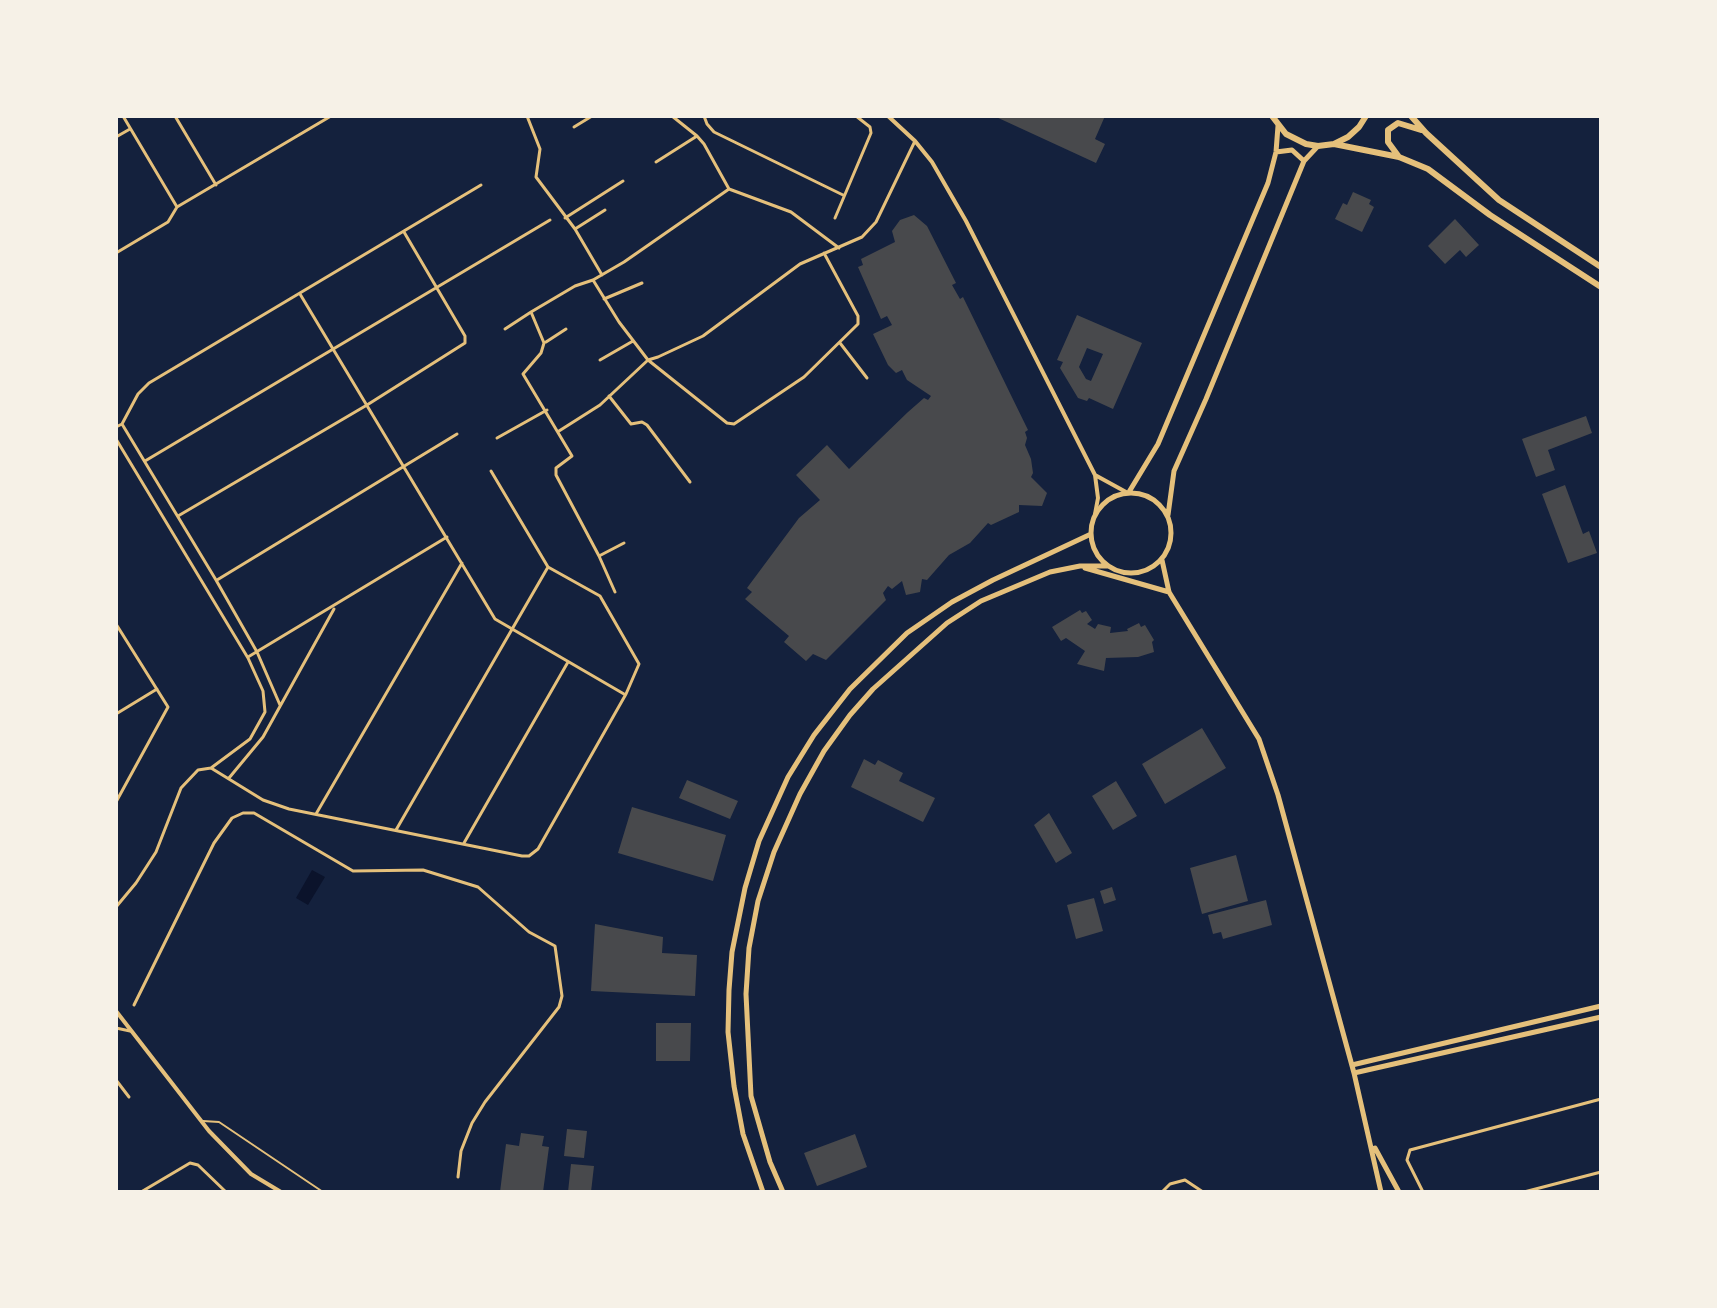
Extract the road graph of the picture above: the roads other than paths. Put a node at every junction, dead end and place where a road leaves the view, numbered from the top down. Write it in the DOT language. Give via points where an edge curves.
graph roads {
  1 [pos="119,116"];
  2 [pos="175,116"];
  3 [pos="331,116"];
  4 [pos="527,116"];
  5 [pos="592,116"];
  6 [pos="672,116"];
  7 [pos="704,116"];
  8 [pos="856,116"];
  9 [pos="888,116"];
  10 [pos="1272,116"];
  11 [pos="1366,116"];
  12 [pos="1411,116"];
  13 [pos="1278,126"];
  14 [pos="574,127"];
  15 [pos="130,129"];
  16 [pos="1423,130"];
  17 [pos="697,136"];
  18 [pos="116,137"];
  19 [pos="915,141"];
  20 [pos="1334,144"];
  21 [pos="1318,146"];
  22 [pos="1276,152"];
  23 [pos="1399,157"];
  24 [pos="1304,161"];
  25 [pos="656,162"];
  26 [pos="623,181"];
  27 [pos="216,185"];
  28 [pos="481,185"];
  29 [pos="729,189"];
  30 [pos="843,195"];
  31 [pos="177,207"];
  32 [pos="605,210"];
  33 [pos="565,218"];
  34 [pos="835,218"];
  35 [pos="550,220"];
  36 [pos="575,229"];
  37 [pos="404,232"];
  38 [pos="839,248"];
  39 [pos="116,253"];
  40 [pos="824,253"];
  41 [pos="1601,267"];
  42 [pos="602,275"];
  43 [pos="593,280"];
  44 [pos="642,283"];
  45 [pos="1601,287"];
  46 [pos="438,288"];
  47 [pos="300,294"];
  48 [pos="604,299"];
  49 [pos="531,312"];
  50 [pos="505,329"];
  51 [pos="566,329"];
  52 [pos="633,341"];
  53 [pos="840,342"];
  54 [pos="544,343"];
  55 [pos="333,350"];
  56 [pos="600,360"];
  57 [pos="648,360"];
  58 [pos="867,378"];
  59 [pos="609,396"];
  60 [pos="367,405"];
  61 [pos="547,410"];
  62 [pos="122,424"];
  63 [pos="116,427"];
  64 [pos="559,431"];
  65 [pos="457,434"];
  66 [pos="497,438"];
  67 [pos="116,439"];
  68 [pos="145,461"];
  69 [pos="403,465"];
  70 [pos="491,471"];
  71 [pos="1095,475"];
  72 [pos="690,482"];
  73 [pos="1127,492"];
  74 [pos="1095,514"];
  75 [pos="1168,515"];
  76 [pos="178,516"];
  77 [pos="1091,534"];
  78 [pos="447,537"];
  79 [pos="624,543"];
  80 [pos="599,556"];
  81 [pos="1162,560"];
  82 [pos="462,563"];
  83 [pos="1080,566"];
  84 [pos="1107,566"];
  85 [pos="548,567"];
  86 [pos="216,580"];
  87 [pos="615,592"];
  88 [pos="1169,592"];
  89 [pos="336,605"];
  90 [pos="116,624"];
  91 [pos="511,629"];
  92 [pos="257,652"];
  93 [pos="248,658"];
  94 [pos="568,662"];
  95 [pos="158,689"];
  96 [pos="626,694"];
  97 [pos="280,705"];
  98 [pos="116,714"];
  99 [pos="211,768"];
  100 [pos="229,778"];
  101 [pos="116,802"];
  102 [pos="316,814"];
  103 [pos="396,830"];
  104 [pos="464,843"];
  105 [pos="116,904"];
  106 [pos="134,1005"];
  107 [pos="1601,1006"];
  108 [pos="116,1011"];
  109 [pos="1601,1017"];
  110 [pos="116,1028"];
  111 [pos="134,1031"];
  112 [pos="1352,1065"];
  113 [pos="1354,1073"];
  114 [pos="116,1080"];
  115 [pos="129,1097"];
  116 [pos="1601,1099"];
  117 [pos="202,1122"];
  118 [pos="1372,1143"];
  119 [pos="1601,1172"];
  120 [pos="458,1177"];
  121 [pos="141,1192"];
  122 [pos="226,1192"];
  123 [pos="281,1192"];
  124 [pos="323,1192"];
  125 [pos="763,1192"];
  126 [pos="783,1192"];
  127 [pos="1162,1192"];
  128 [pos="1203,1192"];
  129 [pos="1381,1192"];
  130 [pos="1399,1192"];
  131 [pos="1423,1192"];
  132 [pos="1524,1192"];
  1 -- 15 [label="street"];
  2 -- 27 [label="street"];
  3 -- 27 [label="street"];
  4 -- 33 [label="street" via="540,149 536,177"];
  5 -- 14 [label="street"];
  6 -- 17 [label="street"];
  7 -- 30 [label="street" via="714,132"];
  8 -- 30 [label="street" via="871,133"];
  9 -- 19 [label="street"];
  10 -- 13 [label="main road"];
  11 -- 20 [label="main road"];
  12 -- 16 [label="main road"];
  13 -- 21 [label="main road" via="1295,140"];
  13 -- 22 [label="main road"];
  15 -- 18 [label="street"];
  15 -- 31 [label="street"];
  16 -- 23 [label="main road" via="1398,123 1388,130 1388,142"];
  16 -- 41 [label="main road" via="1499,200"];
  17 -- 25 [label="street"];
  17 -- 29 [label="street"];
  19 -- 38 [label="street" via="870,230"];
  19 -- 71 [label="street" via="966,221"];
  20 -- 21 [label="main road"];
  20 -- 23 [label="main road"];
  21 -- 24 [label="main road"];
  22 -- 24 [label="main road" via="1292,150"];
  22 -- 73 [label="main road" via="1268,183 1158,444"];
  23 -- 45 [label="main road" via="1428,169"];
  24 -- 75 [label="main road" via="1174,471"];
  26 -- 33 [label="street"];
  27 -- 31 [label="street"];
  28 -- 37 [label="street"];
  29 -- 38 [label="street" via="791,212"];
  29 -- 42 [label="street"];
  30 -- 34 [label="street"];
  31 -- 39 [label="street" via="168,222"];
  32 -- 36 [label="street"];
  33 -- 36 [label="street"];
  35 -- 46 [label="street"];
  36 -- 42 [label="street"];
  37 -- 46 [label="street"];
  37 -- 47 [label="street"];
  38 -- 40 [label="street"];
  40 -- 53 [label="street" via="858,316 858,324"];
  40 -- 57 [label="street" via="800,264 695,341"];
  42 -- 43 [label="street"];
  43 -- 48 [label="street"];
  43 -- 49 [label="street"];
  44 -- 48 [label="street"];
  46 -- 55 [label="street"];
  46 -- 60 [label="street" via="466,341"];
  47 -- 55 [label="street"];
  47 -- 62 [label="street" via="149,383"];
  48 -- 52 [label="street"];
  49 -- 50 [label="street"];
  49 -- 54 [label="street"];
  51 -- 54 [label="street"];
  52 -- 56 [label="street"];
  52 -- 57 [label="street"];
  53 -- 57 [label="street" via="804,377 734,424"];
  53 -- 58 [label="street"];
  54 -- 61 [label="street" via="523,374"];
  55 -- 60 [label="street"];
  55 -- 68 [label="street"];
  57 -- 59 [label="street"];
  59 -- 64 [label="street"];
  59 -- 72 [label="street" via="631,424 647,425"];
  60 -- 69 [label="street"];
  60 -- 76 [label="street"];
  61 -- 64 [label="street"];
  61 -- 66 [label="street"];
  62 -- 63 [label="street"];
  62 -- 68 [label="street"];
  64 -- 80 [label="street" via="572,456 556,468 556,475"];
  65 -- 69 [label="street"];
  67 -- 93 [label="street"];
  68 -- 76 [label="street"];
  69 -- 78 [label="street"];
  69 -- 86 [label="street"];
  70 -- 85 [label="street"];
  71 -- 73 [label="street"];
  71 -- 74 [label="street"];
  73 -- 74 [label="main road" via="1114,496"];
  73 -- 75 [label="main road" via="1152,498"];
  74 -- 77 [label="main road"];
  75 -- 81 [label="main road" via="1172,538"];
  76 -- 86 [label="street"];
  77 -- 84 [label="main road"];
  77 -- 125 [label="main road" via="952,602 907,633 850,689 789,775 759,841 745,888 729,990 734,1086"];
  78 -- 82 [label="street"];
  78 -- 89 [label="street"];
  79 -- 80 [label="street"];
  80 -- 87 [label="street"];
  81 -- 84 [label="main road" via="1142,572"];
  81 -- 88 [label="main road"];
  82 -- 91 [label="street" via="495,619"];
  82 -- 102 [label="street"];
  83 -- 84 [label="main road"];
  83 -- 88 [label="main road"];
  83 -- 126 [label="main road" via="1017,584 947,623 850,715 800,794 758,901 746,994 751,1096"];
  85 -- 91 [label="street"];
  85 -- 96 [label="street" via="605,603 639,664"];
  86 -- 92 [label="street"];
  88 -- 112 [label="main road" via="1259,739"];
  89 -- 92 [label="street"];
  89 -- 97 [label="street"];
  90 -- 95 [label="street"];
  91 -- 94 [label="street"];
  91 -- 103 [label="street"];
  92 -- 93 [label="street"];
  92 -- 97 [label="street"];
  93 -- 99 [label="street" via="263,691 265,712 250,739"];
  94 -- 96 [label="street"];
  94 -- 104 [label="street"];
  95 -- 98 [label="street"];
  95 -- 101 [label="street" via="168,712"];
  96 -- 104 [label="street" via="538,849 529,856"];
  97 -- 100 [label="street" via="256,748"];
  99 -- 100 [label="street"];
  99 -- 105 [label="street" via="198,770 181,788 156,852"];
  100 -- 102 [label="street" via="276,805"];
  102 -- 103 [label="street"];
  103 -- 104 [label="street"];
  106 -- 120 [label="street" via="214,843 232,818 243,813 254,813 353,871 423,870 478,887 529,932 555,946 562,996 472,1123"];
  107 -- 112 [label="main road"];
  108 -- 111 [label="street"];
  109 -- 113 [label="main road"];
  110 -- 111 [label="street"];
  111 -- 117 [label="street"];
  112 -- 113 [label="main road"];
  113 -- 118 [label="main road"];
  114 -- 115 [label="street"];
  116 -- 131 [label="street" via="1410,1150 1407,1160"];
  117 -- 123 [label="street" via="251,1174"];
  117 -- 124 [label="lane" via="219,1122"];
  118 -- 129 [label="main road"];
  118 -- 130 [label="main road"];
  119 -- 132 [label="street"];
  121 -- 122 [label="street" via="190,1163"];
  127 -- 128 [label="street" via="1185,1180"];
}
